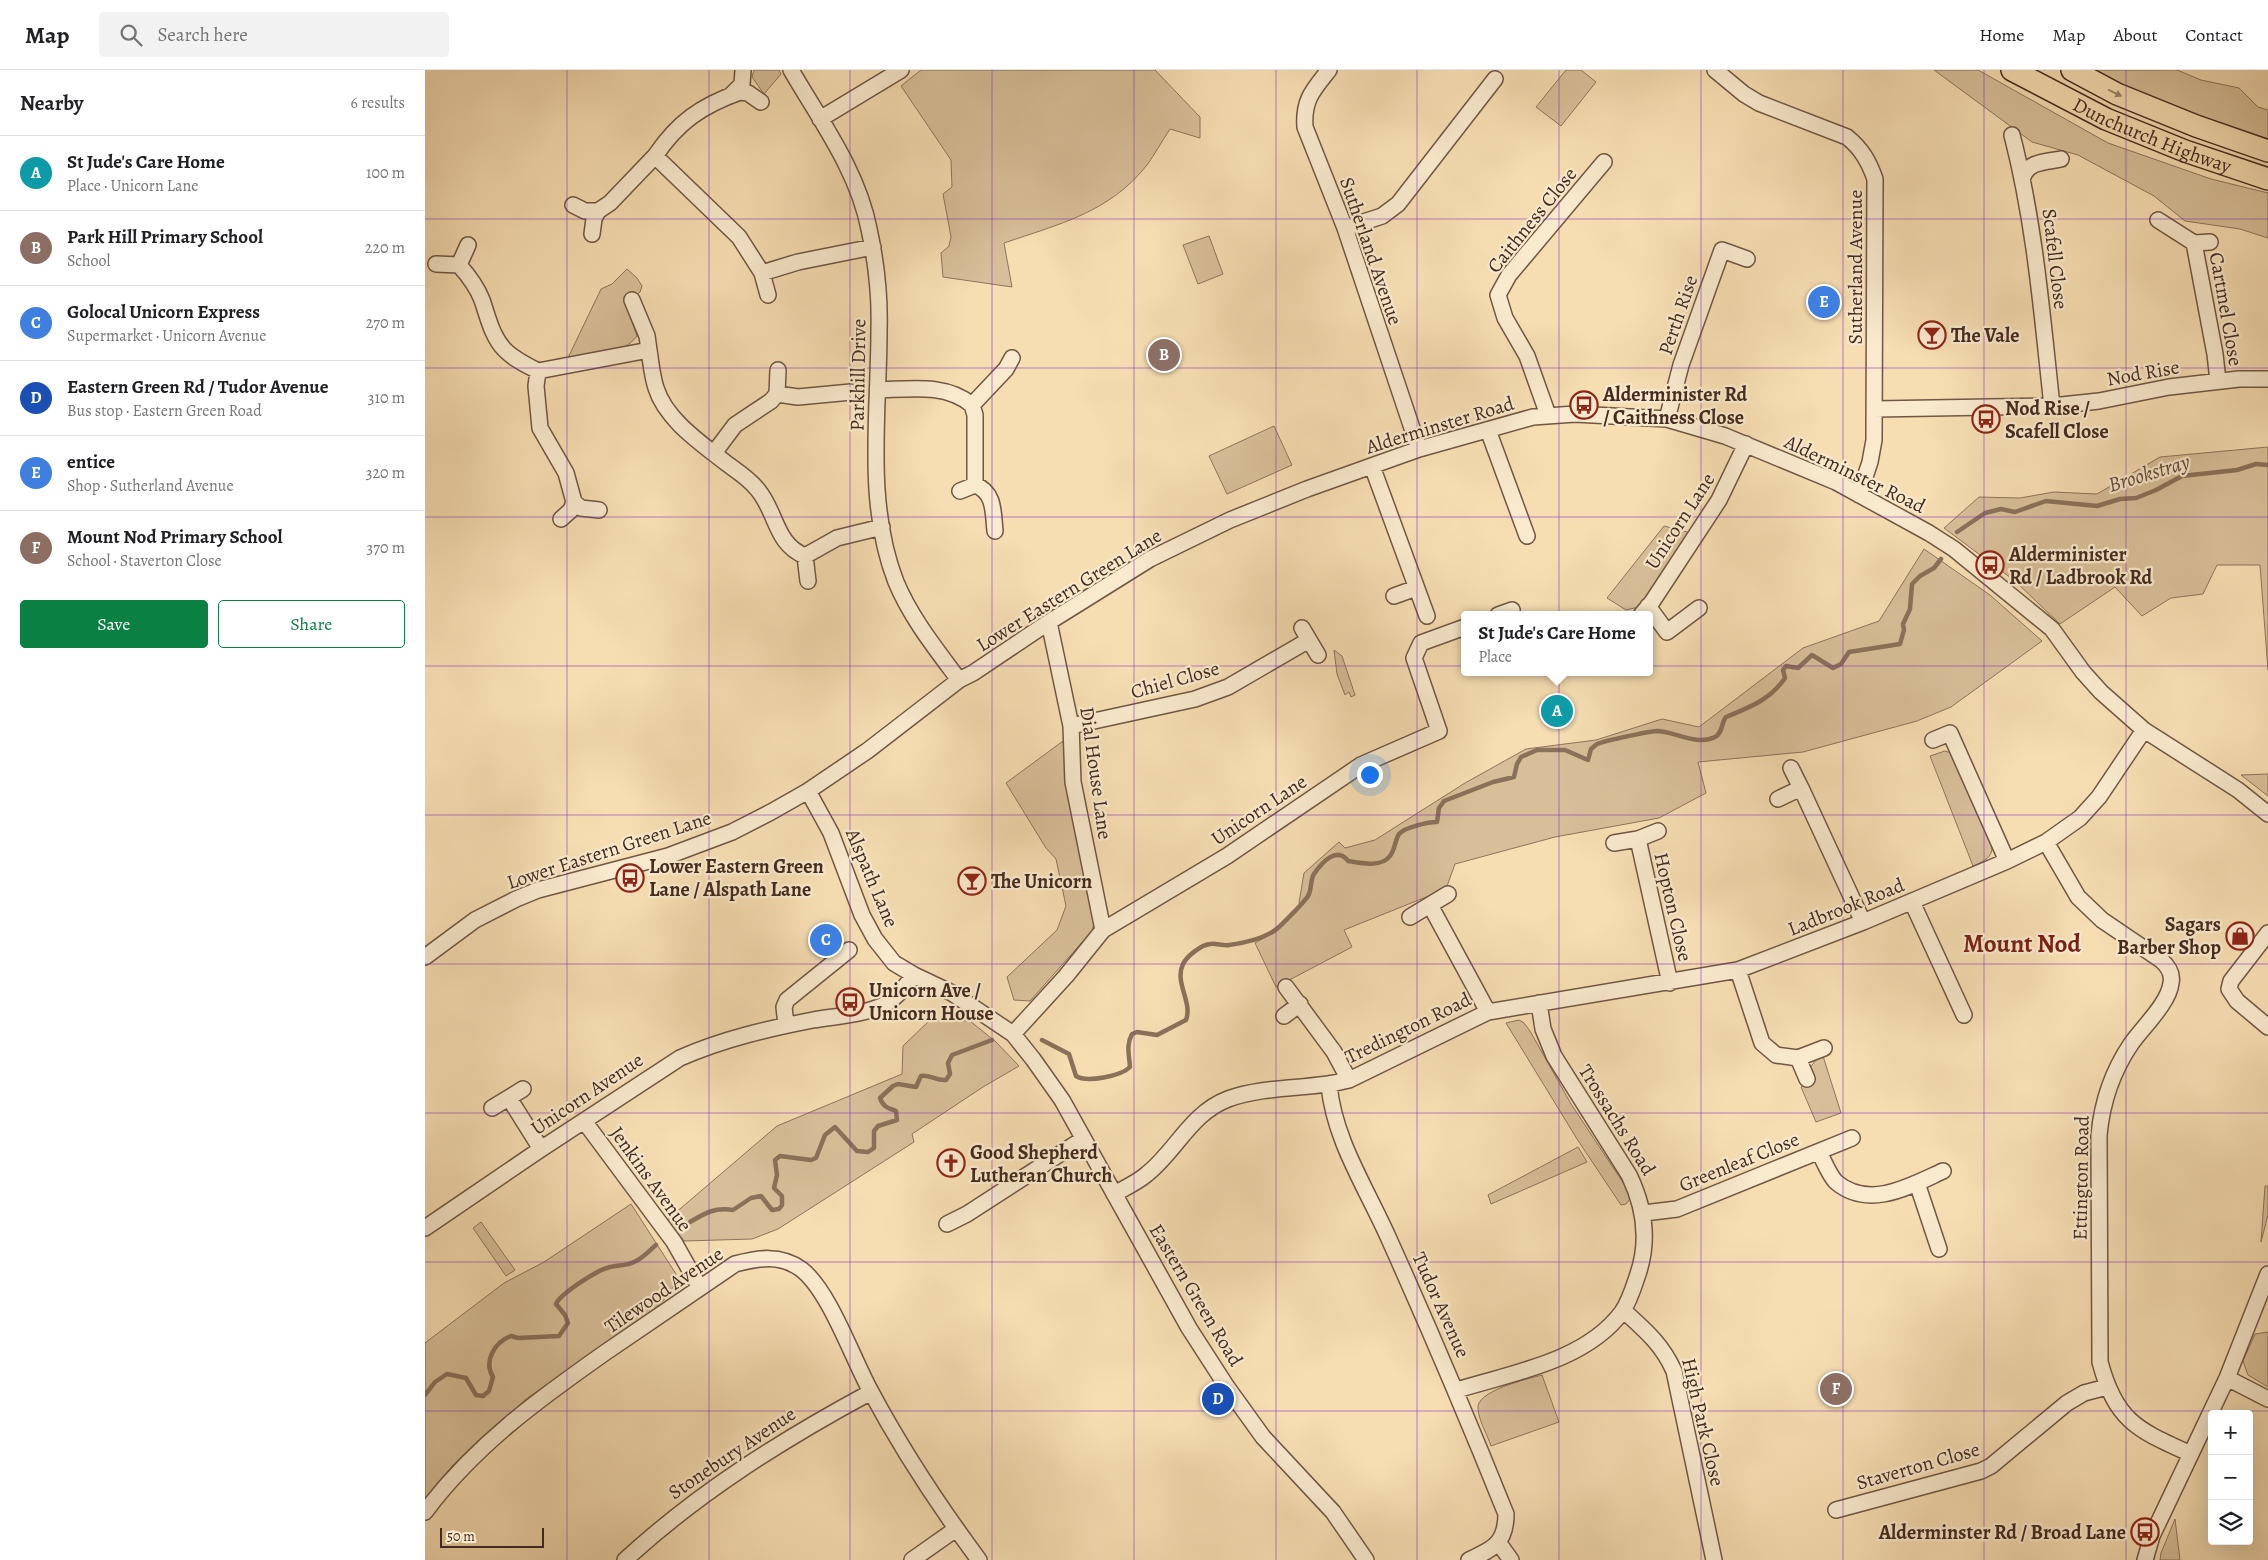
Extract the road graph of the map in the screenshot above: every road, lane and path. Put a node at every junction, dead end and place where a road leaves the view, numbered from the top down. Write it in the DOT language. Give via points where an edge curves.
graph roads {
  1 [pos="791,70"];
  2 [pos="901,70"];
  3 [pos="1329,70"];
  4 [pos="1715,70"];
  5 [pos="2012,70"];
  6 [pos="2073,70"];
  7 [pos="743,72"];
  8 [pos="1495,79"];
  9 [pos="730,96"];
  10 [pos="761,102"];
  11 [pos="820,120"];
  12 [pos="2013,135"];
  13 [pos="2268,151"];
  14 [pos="655,156"];
  15 [pos="2061,159"];
  16 [pos="1604,162"];
  17 [pos="2023,177"];
  18 [pos="2268,179"];
  19 [pos="573,205"];
  20 [pos="598,211"];
  21 [pos="2158,220"];
  22 [pos="1345,228"];
  23 [pos="592,234"];
  24 [pos="2210,242"];
  25 [pos="2194,243"];
  26 [pos="468,245"];
  27 [pos="873,247"];
  28 [pos="1747,259"];
  29 [pos="436,264"];
  30 [pos="459,265"];
  31 [pos="762,273"];
  32 [pos="767,295"];
  33 [pos="632,300"];
  34 [pos="649,350"];
  35 [pos="1012,358"];
  36 [pos="538,370"];
  37 [pos="778,370"];
  38 [pos="2268,379"];
  39 [pos="2218,381"];
  40 [pos="878,390"];
  41 [pos="851,392"];
  42 [pos="777,394"];
  43 [pos="972,406"];
  44 [pos="2052,406"];
  45 [pos="1875,409"];
  46 [pos="1548,415"];
  47 [pos="1667,419"];
  48 [pos="1487,430"];
  49 [pos="1746,444"];
  50 [pos="1419,449"];
  51 [pos="714,453"];
  52 [pos="1373,466"];
  53 [pos="975,484"];
  54 [pos="1307,489"];
  55 [pos="960,491"];
  56 [pos="1859,495"];
  57 [pos="574,502"];
  58 [pos="599,510"];
  59 [pos="561,519"];
  60 [pos="882,527"];
  61 [pos="995,531"];
  62 [pos="1527,536"];
  63 [pos="805,556"];
  64 [pos="808,581"];
  65 [pos="1416,588"];
  66 [pos="1394,596"];
  67 [pos="1699,608"];
  68 [pos="1644,610"];
  69 [pos="1427,616"];
  70 [pos="1653,619"];
  71 [pos="1049,622"];
  72 [pos="1461,628"];
  73 [pos="1318,655"];
  74 [pos="959,680"];
  75 [pos="1071,726"];
  76 [pos="2144,730"];
  77 [pos="1933,740"];
  78 [pos="1791,768"];
  79 [pos="1801,788"];
  80 [pos="808,791"];
  81 [pos="1778,799"];
  82 [pos="2268,814"];
  83 [pos="1658,832"];
  84 [pos="1638,839"];
  85 [pos="2046,842"];
  86 [pos="1615,843"];
  87 [pos="2007,861"];
  88 [pos="1448,894"];
  89 [pos="1912,902"];
  90 [pos="1430,905"];
  91 [pos="1410,917"];
  92 [pos="1863,922"];
  93 [pos="1103,930"];
  94 [pos="2268,934"];
  95 [pos="849,950"];
  96 [pos="425,957"];
  97 [pos="1738,970"];
  98 [pos="913,975"];
  99 [pos="1669,983"];
  100 [pos="1286,987"];
  101 [pos="1539,1003"];
  102 [pos="1300,1004"];
  103 [pos="1504,1008"];
  104 [pos="1488,1012"];
  105 [pos="1964,1015"];
  106 [pos="1284,1016"];
  107 [pos="786,1025"];
  108 [pos="2268,1027"];
  109 [pos="1017,1040"];
  110 [pos="1824,1048"];
  111 [pos="1798,1058"];
  112 [pos="1807,1079"];
  113 [pos="1349,1080"];
  114 [pos="1329,1085"];
  115 [pos="523,1089"];
  116 [pos="509,1098"];
  117 [pos="493,1108"];
  118 [pos="584,1121"];
  119 [pos="1852,1138"];
  120 [pos="1083,1139"];
  121 [pos="541,1149"];
  122 [pos="1819,1152"];
  123 [pos="1943,1171"];
  124 [pos="1917,1183"];
  125 [pos="1114,1194"];
  126 [pos="1643,1213"];
  127 [pos="947,1224"];
  128 [pos="425,1228"];
  129 [pos="1939,1249"];
  130 [pos="2268,1274"];
  131 [pos="700,1288"];
  132 [pos="1623,1310"];
  133 [pos="2227,1378"];
  134 [pos="2107,1387"];
  135 [pos="1457,1390"];
  136 [pos="871,1392"];
  137 [pos="2268,1399"];
  138 [pos="2191,1454"];
  139 [pos="1835,1510"];
  140 [pos="425,1512"];
  141 [pos="956,1529"];
  142 [pos="1498,1542"];
  143 [pos="625,1560"];
  144 [pos="912,1560"];
  145 [pos="979,1560"];
  146 [pos="1367,1560"];
  147 [pos="1469,1560"];
  148 [pos="1511,1560"];
  149 [pos="1714,1560"];
  150 [pos="2145,1560"];
  1 -- 11 [label="street, Parkhill Drive"];
  2 -- 11 [label="street"];
  3 -- 22 [label="street, Sutherland Avenue" via="1307,101 1305,127"];
  4 -- 45 [label="street, Sutherland Avenue" via="1759,103 1847,137 1869,162 1875,180"];
  5 -- 18 [label="highway, Dunchurch Highway" via="2106,119 2185,151"];
  6 -- 13 [label="highway, Dunchurch Highway, one-way" via="2117,94"];
  7 -- 9 [label="street" via="742,84"];
  8 -- 22 [label="street" via="1398,204 1381,216"];
  9 -- 10 [label="street" via="748,93"];
  9 -- 14 [label="street" via="678,125"];
  11 -- 27 [label="street, Parkhill Drive" via="858,191"];
  12 -- 17 [label="street, Scafell Close"];
  14 -- 20 [label="street" via="610,204"];
  14 -- 31 [label="street" via="739,237"];
  15 -- 17 [label="street" via="2033,165 2026,169"];
  16 -- 46 [label="street, Caithness Close" via="1509,275 1498,295 1505,318 1527,356"];
  17 -- 44 [label="street, Scafell Close" via="2034,236"];
  19 -- 20 [label="street" via="585,211"];
  20 -- 23 [label="street"];
  21 -- 25 [label="street, Cartmel Close"];
  22 -- 50 [label="street, Sutherland Avenue"];
  24 -- 25 [label="street, Cartmel Close"];
  25 -- 39 [label="street, Cartmel Close"];
  26 -- 30 [label="street"];
  27 -- 31 [label="street"];
  27 -- 40 [label="street, Parkhill Drive" via="879,328"];
  28 -- 47 [label="street, Perth Rise" via="1722,250 1681,366"];
  29 -- 30 [label="street"];
  30 -- 36 [label="street" via="481,298 504,349 521,363"];
  31 -- 32 [label="street"];
  33 -- 34 [label="street" via="647,336"];
  34 -- 36 [label="street"];
  34 -- 51 [label="street" via="656,390 662,400 677,420"];
  35 -- 43 [label="street"];
  36 -- 57 [label="street" via="536,386 540,428 566,473"];
  37 -- 42 [label="street"];
  38 -- 39 [label="street, Nod Rise"];
  39 -- 44 [label="street, Nod Rise" via="2169,387 2099,402"];
  40 -- 43 [label="street" via="950,392"];
  40 -- 60 [label="street, Parkhill Drive" via="877,462"];
  41 -- 42 [label="street" via="798,397"];
  42 -- 51 [label="street" via="735,425"];
  43 -- 53 [label="street" via="975,414"];
  44 -- 45 [label="street, Nod Rise"];
  45 -- 56 [label="street, Sutherland Avenue" via="1870,462"];
  46 -- 47 [label="street, Alderminster Road"];
  46 -- 48 [label="street, Alderminster Road"];
  47 -- 49 [label="street, Alderminster Road"];
  48 -- 50 [label="street, Alderminster Road"];
  48 -- 62 [label="street" via="1524,509"];
  49 -- 56 [label="street, Alderminster Road"];
  49 -- 68 [label="street, Unicorn Lane" via="1719,500"];
  50 -- 52 [label="street, Alderminster Road"];
  51 -- 63 [label="street" via="757,489 774,515 783,540"];
  52 -- 54 [label="street, Alderminster Road"];
  52 -- 65 [label="street"];
  53 -- 55 [label="street"];
  53 -- 61 [label="street" via="990,495"];
  54 -- 71 [label="street, Lower Eastern Green Lane" via="1229,520 1150,559"];
  56 -- 76 [label="street, Alderminster Road" via="1954,549 2052,629 2101,692"];
  57 -- 58 [label="street" via="581,508"];
  57 -- 59 [label="street"];
  60 -- 63 [label="street" via="837,538"];
  60 -- 74 [label="street, Parkhill Drive" via="890,563 905,599"];
  63 -- 64 [label="street"];
  65 -- 66 [label="street"];
  65 -- 69 [label="street"];
  67 -- 70 [label="street" via="1667,632"];
  71 -- 74 [label="street, Lower Eastern Green Lane"];
  71 -- 75 [label="street, Dial House Lane"];
  72 -- 93 [label="street, Unicorn Lane" via="1421,643 1414,658 1439,731 1361,765 1227,856"];
  73 -- 75 [label="street, Chiel Close" via="1306,634 1228,688 1195,699"];
  74 -- 80 [label="street, Lower Eastern Green Lane" via="867,751"];
  75 -- 93 [label="street, Dial House Lane" via="1073,782"];
  76 -- 82 [label="street, Alderminster Road"];
  76 -- 85 [label="street, Ladbrook Road" via="2099,798 2080,818"];
  77 -- 87 [label="street" via="1950,733"];
  78 -- 79 [label="street"];
  79 -- 81 [label="street"];
  79 -- 92 [label="street"];
  80 -- 96 [label="street, Lower Eastern Green Lane" via="732,832 668,856 538,890 475,920"];
  80 -- 98 [label="street, Alspath Lane" via="831,833 862,915 875,939 894,963"];
  83 -- 84 [label="street, Hopton Close"];
  84 -- 86 [label="street, Hopton Close"];
  84 -- 99 [label="street, Hopton Close"];
  85 -- 87 [label="street, Ladbrook Road"];
  85 -- 134 [label="street, Ettington Road" via="2079,897 2101,920 2167,965 2171,974 2167,996 2130,1045 2102,1106 2099,1135 2099,1332 2100,1362"];
  87 -- 89 [label="street, Ladbrook Road"];
  88 -- 90 [label="street"];
  89 -- 92 [label="street, Ladbrook Road"];
  89 -- 105 [label="street"];
  90 -- 91 [label="street"];
  90 -- 104 [label="street"];
  92 -- 97 [label="street, Ladbrook Road"];
  93 -- 109 [label="street, Unicorn Lane"];
  94 -- 108 [label="street" via="2231,981 2229,990"];
  95 -- 107 [label="street" via="787,1000 784,1008"];
  97 -- 99 [label="street, Ladbrook Road"];
  97 -- 111 [label="street" via="1762,1043 1776,1055"];
  98 -- 107 [label="street, Unicorn Avenue" via="897,997 883,1005 863,1012"];
  98 -- 109 [label="street, Alspath Lane" via="952,993"];
  99 -- 101 [label="street, Ladbrook Road"];
  100 -- 102 [label="street"];
  101 -- 103 [label="street, Ladbrook Road"];
  101 -- 126 [label="street, Trossachs Road" via="1543,1029 1554,1056 1629,1174"];
  102 -- 106 [label="street"];
  102 -- 113 [label="street" via="1334,1052"];
  103 -- 104 [label="street, Tredington Road"];
  104 -- 113 [label="street, Tredington Road"];
  107 -- 118 [label="street, Unicorn Avenue" via="740,1035 681,1058"];
  109 -- 120 [label="street, Eastern Green Road" via="1061,1100"];
  110 -- 111 [label="street"];
  111 -- 112 [label="street"];
  113 -- 114 [label="street, Tredington Road"];
  114 -- 125 [label="street, Tredington Road" via="1280,1087 1227,1099 1193,1121 1147,1175"];
  114 -- 135 [label="street, Tudor Avenue" via="1331,1107 1347,1150"];
  115 -- 116 [label="street"];
  116 -- 117 [label="street"];
  116 -- 121 [label="street"];
  118 -- 121 [label="street, Unicorn Avenue"];
  118 -- 131 [label="street, Jenkins Avenue" via="674,1242"];
  119 -- 122 [label="street, Greenleaf Close"];
  120 -- 125 [label="street, Eastern Green Road"];
  120 -- 127 [label="street"];
  121 -- 128 [label="street, Unicorn Avenue"];
  122 -- 124 [label="street, Greenleaf Close" via="1835,1181 1857,1194 1889,1194"];
  122 -- 126 [label="street, Greenleaf Close" via="1677,1209"];
  123 -- 124 [label="street, Greenleaf Close"];
  124 -- 129 [label="street"];
  125 -- 146 [label="street, Eastern Green Road" via="1189,1328 1227,1388 1263,1437 1333,1512"];
  126 -- 132 [label="street, Trossachs Road" via="1644,1252"];
  130 -- 133 [label="street"];
  131 -- 136 [label="street, Tilewood Avenue" via="735,1264 771,1258 787,1261 812,1279 822,1293"];
  131 -- 140 [label="street, Tilewood Avenue" via="530,1406 476,1452"];
  132 -- 135 [label="street, Trossachs Road" via="1613,1324 1580,1349"];
  132 -- 149 [label="street, High Park Close" via="1666,1353 1674,1371"];
  133 -- 137 [label="street"];
  133 -- 138 [label="street"];
  134 -- 138 [label="street, Ettington Road" via="2129,1420 2145,1433"];
  134 -- 139 [label="street, Staverton Close" via="2084,1393 2067,1403 1981,1471"];
  135 -- 142 [label="street, Tudor Avenue" via="1506,1514 1506,1529"];
  136 -- 141 [label="street, Tilewood Avenue" via="919,1475"];
  136 -- 143 [label="street, Stonebury Avenue" via="750,1462 684,1509"];
  138 -- 150 [label="street" via="2152,1536"];
  141 -- 144 [label="street"];
  141 -- 145 [label="street, Tilewood Avenue"];
  142 -- 147 [label="street" via="1490,1550"];
  142 -- 148 [label="street"];
}
